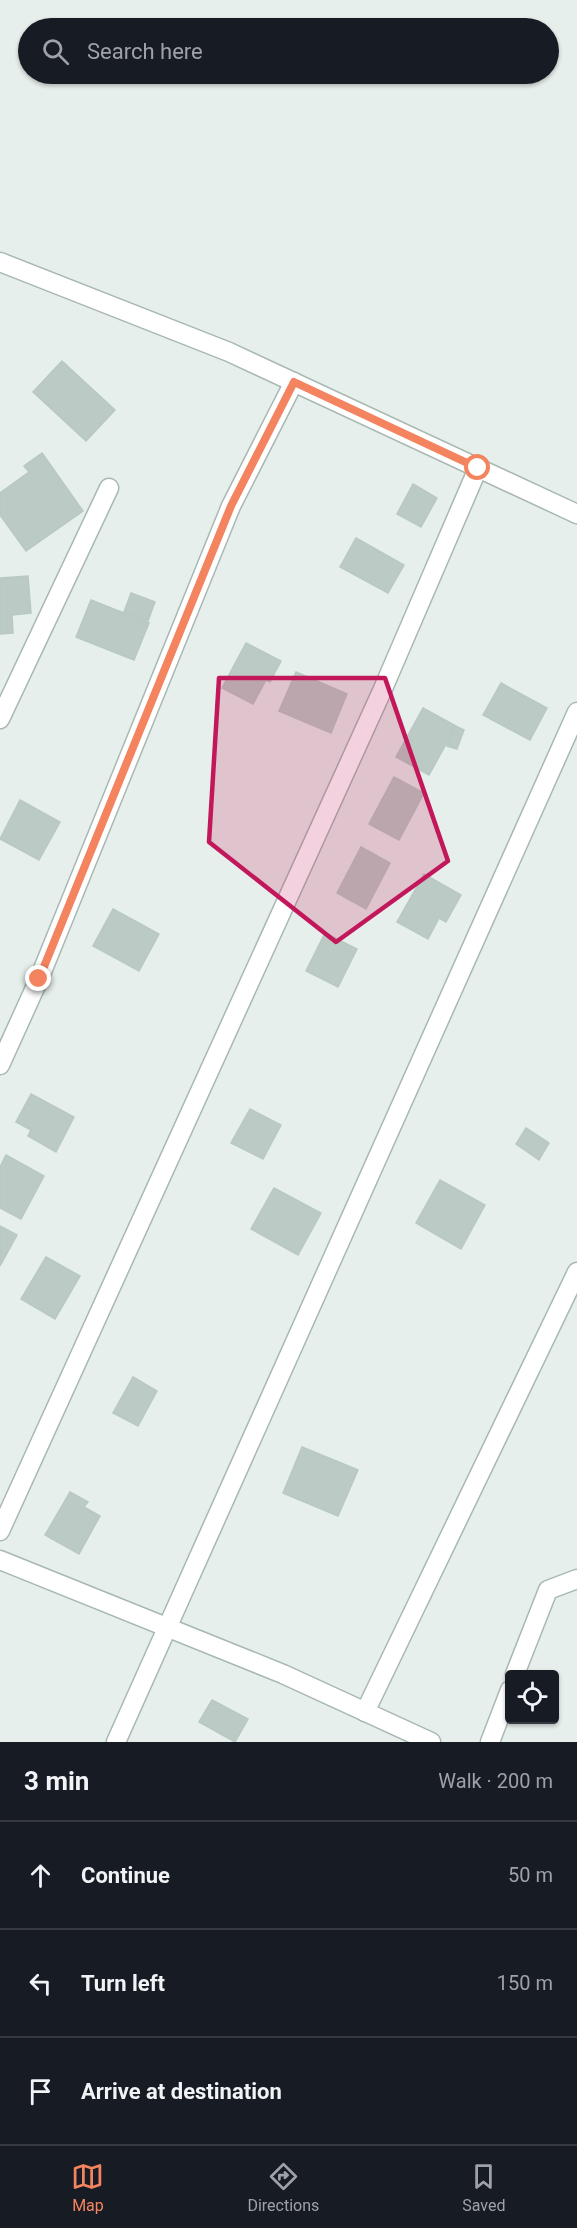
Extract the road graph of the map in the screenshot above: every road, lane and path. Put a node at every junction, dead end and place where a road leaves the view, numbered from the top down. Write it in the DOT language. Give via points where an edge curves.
graph roads {
  1 [pos="0,262"];
  2 [pos="294,382"];
  3 [pos="478,468"];
  4 [pos="109,488"];
  5 [pos="577,514"];
  6 [pos="577,712"];
  7 [pos="0,719"];
  8 [pos="0,1065"];
  9 [pos="577,1272"];
  10 [pos="0,1531"];
  11 [pos="0,1560"];
  12 [pos="577,1579"];
  13 [pos="167,1628"];
  14 [pos="517,1670"];
  15 [pos="505,1703"];
  16 [pos="365,1712"];
  17 [pos="116,1742"];
  18 [pos="431,1742"];
  19 [pos="490,1742"];
  1 -- 2 [label="street"];
  2 -- 3 [label="street"];
  2 -- 8 [label="street" via="231,506 39,979"];
  3 -- 5 [label="street"];
  3 -- 10 [label="street" via="382,691"];
  4 -- 7 [label="street"];
  6 -- 13 [label="street"];
  9 -- 16 [label="street"];
  11 -- 13 [label="street"];
  12 -- 14 [label="street" via="548,1590"];
  13 -- 16 [label="street"];
  13 -- 17 [label="street"];
  15 -- 19 [label="street"];
  16 -- 18 [label="street"];
}
